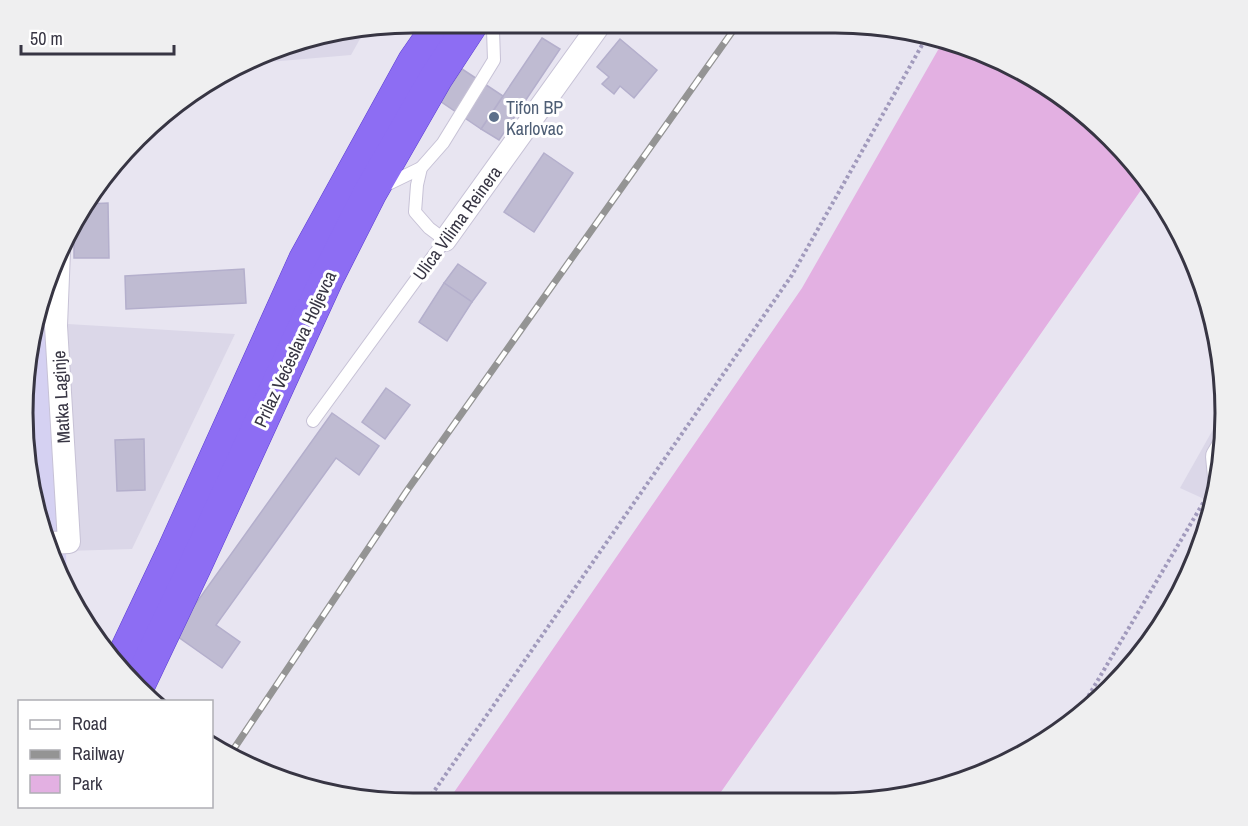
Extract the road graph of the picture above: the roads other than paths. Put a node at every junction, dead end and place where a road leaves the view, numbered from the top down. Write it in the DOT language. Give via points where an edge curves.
graph roads {
  1 [pos="434,33"];
  2 [pos="464,33"];
  3 [pos="493,33"];
  4 [pos="594,33"];
  5 [pos="421,168"];
  6 [pos="370,193"];
  7 [pos="445,240"];
  8 [pos="59,277"];
  9 [pos="313,421"];
  10 [pos="60,542"];
  11 [pos="123,658"];
  12 [pos="141,679"];
  1 -- 11 [label="highway, Prilaz Većeslava Holjevca" via="414,62 305,260"];
  2 -- 6 [label="highway, Prilaz Većeslava Holjevca"];
  3 -- 5 [label="lane" via="494,60 443,143"];
  4 -- 7 [label="street, Ulica Vilima Reinera"];
  5 -- 6 [label="lane"];
  5 -- 7 [label="lane" via="415,212"];
  6 -- 12 [label="highway, Prilaz Većeslava Holjevca"];
  7 -- 9 [label="lane, Ulica Vilima Reinera"];
  8 -- 10 [label="street, Matka Laginje"];
}
